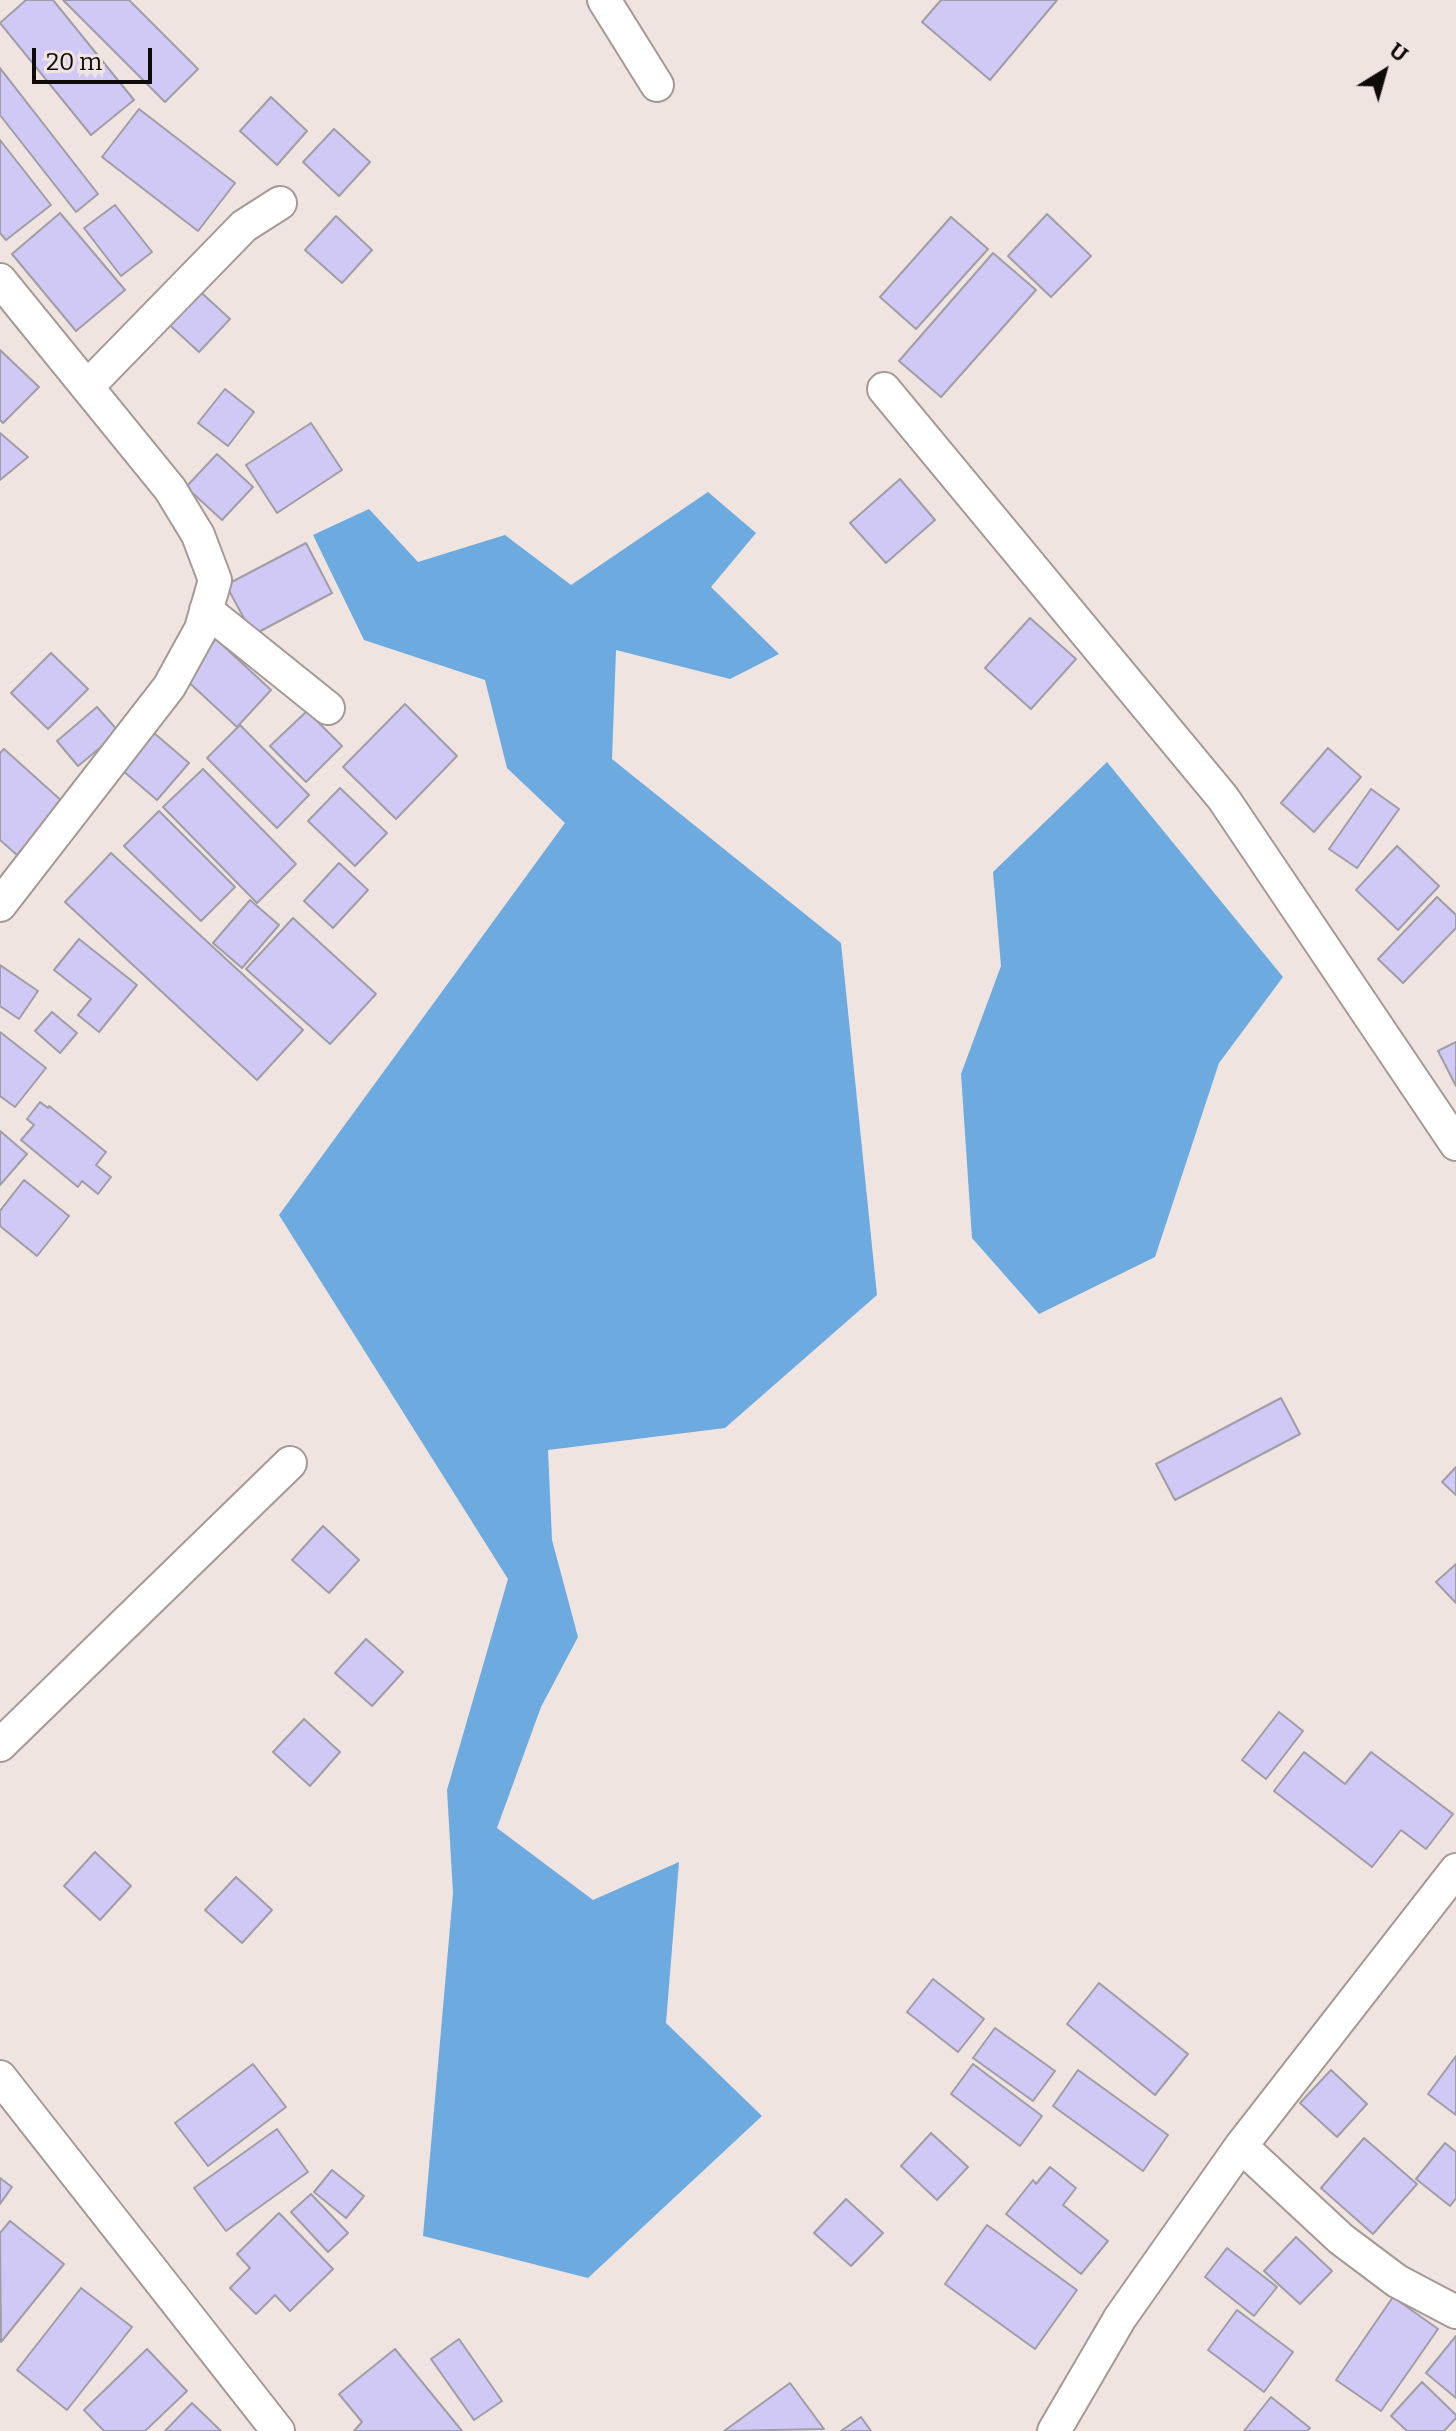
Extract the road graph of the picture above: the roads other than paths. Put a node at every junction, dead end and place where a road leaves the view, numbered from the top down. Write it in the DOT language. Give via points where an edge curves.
graph roads {
  1 [pos="604,0"];
  2 [pos="657,85"];
  3 [pos="280,203"];
  4 [pos="0,280"];
  5 [pos="87,387"];
  6 [pos="884,389"];
  7 [pos="206,610"];
  8 [pos="328,708"];
  9 [pos="0,905"];
  10 [pos="1456,1144"];
  11 [pos="290,1463"];
  12 [pos="0,1745"];
  13 [pos="1456,1870"];
  14 [pos="0,2077"];
  15 [pos="1241,2146"];
  16 [pos="1456,2312"];
  17 [pos="278,2431"];
  18 [pos="1054,2431"];
  1 -- 2 [label="street"];
  3 -- 5 [label="street" via="244,226"];
  4 -- 5 [label="street"];
  5 -- 7 [label="street" via="170,489 198,535 215,580"];
  6 -- 10 [label="street" via="1223,798"];
  7 -- 8 [label="street"];
  7 -- 9 [label="street" via="169,687"];
  11 -- 12 [label="street"];
  13 -- 15 [label="street"];
  14 -- 17 [label="street"];
  15 -- 16 [label="street" via="1341,2239 1397,2281"];
  15 -- 18 [label="street" via="1120,2318"];
}
